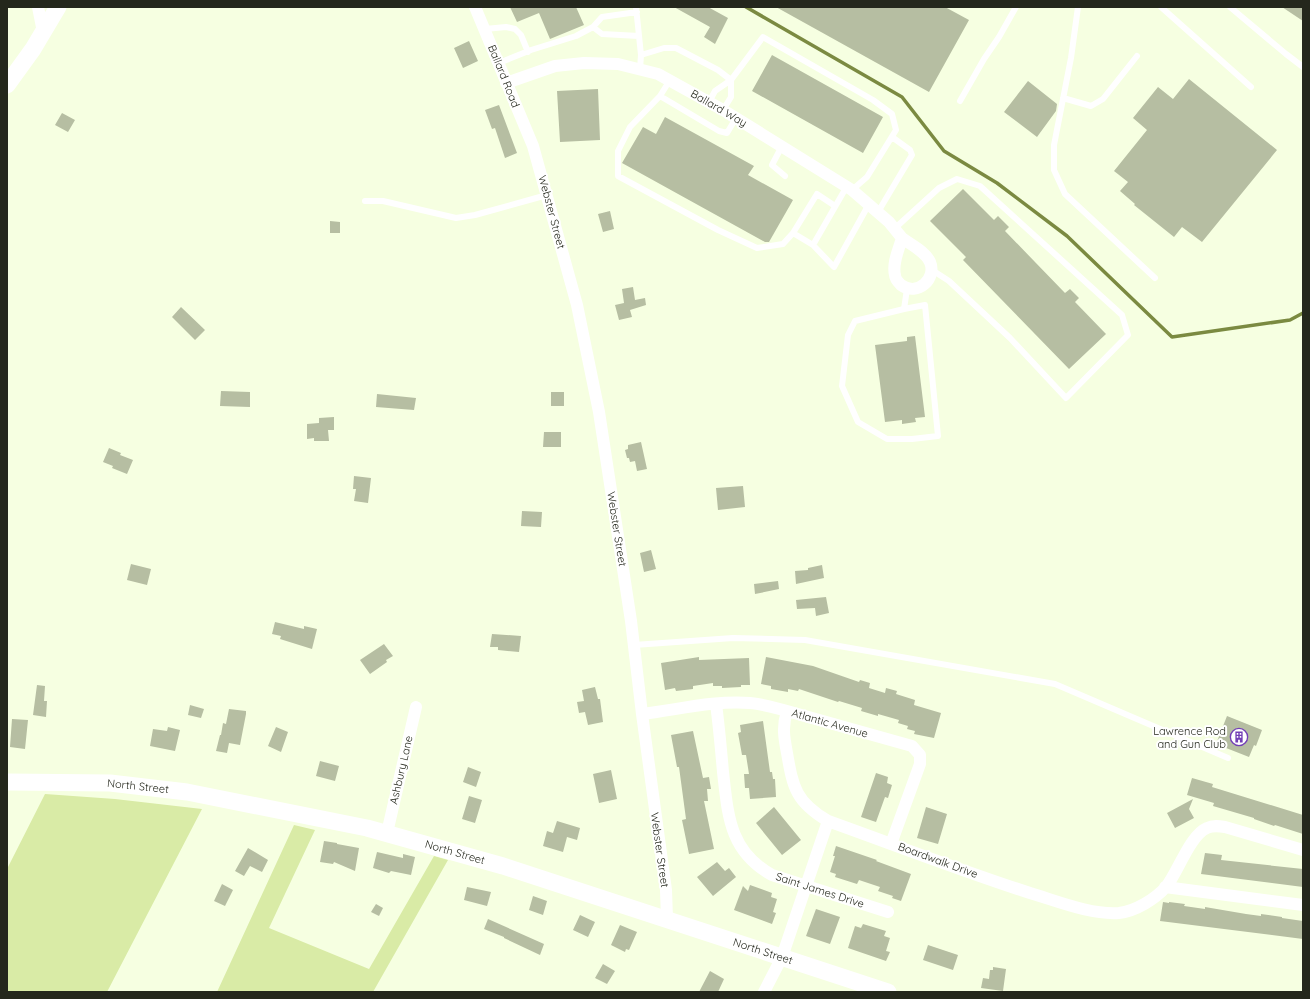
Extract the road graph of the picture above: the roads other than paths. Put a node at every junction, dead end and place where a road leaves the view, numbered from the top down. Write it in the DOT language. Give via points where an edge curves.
graph roads {
  1 [pos="38,7"];
  2 [pos="58,7"];
  3 [pos="476,7"];
  4 [pos="1016,7"];
  5 [pos="1078,7"];
  6 [pos="1161,7"];
  7 [pos="1230,7"];
  8 [pos="636,10"];
  9 [pos="593,27"];
  10 [pos="485,29"];
  11 [pos="42,32"];
  12 [pos="639,36"];
  13 [pos="528,52"];
  14 [pos="641,55"];
  15 [pos="1137,56"];
  16 [pos="499,63"];
  17 [pos="1303,66"];
  18 [pos="640,69"];
  19 [pos="670,80"];
  20 [pos="731,80"];
  21 [pos="506,83"];
  22 [pos="7,85"];
  23 [pos="1251,87"];
  24 [pos="660,96"];
  25 [pos="1063,98"];
  26 [pos="960,101"];
  27 [pos="709,102"];
  28 [pos="723,110"];
  29 [pos="736,118"];
  30 [pos="892,137"];
  31 [pos="533,146"];
  32 [pos="782,146"];
  33 [pos="784,176"];
  34 [pos="849,188"];
  35 [pos="547,195"];
  36 [pos="365,201"];
  37 [pos="835,206"];
  38 [pos="873,208"];
  39 [pos="793,233"];
  40 [pos="898,234"];
  41 [pos="813,245"];
  42 [pos="932,270"];
  43 [pos="1155,278"];
  44 [pos="907,289"];
  45 [pos="904,309"];
  46 [pos="634,645"];
  47 [pos="716,704"];
  48 [pos="416,707"];
  49 [pos="787,711"];
  50 [pos="642,714"];
  51 [pos="1228,758"];
  52 [pos="7,782"];
  53 [pos="828,821"];
  54 [pos="387,834"];
  55 [pos="891,844"];
  56 [pos="1303,850"];
  57 [pos="806,886"];
  58 [pos="1165,887"];
  59 [pos="1303,904"];
  60 [pos="888,912"];
  61 [pos="667,919"];
  62 [pos="782,957"];
  63 [pos="764,992"];
  64 [pos="888,992"];
  1 -- 11 [label="street"];
  2 -- 11 [label="main road"];
  3 -- 10 [label="street, Ballard Road"];
  4 -- 26 [label="lane"];
  5 -- 25 [label="lane"];
  6 -- 23 [label="lane"];
  7 -- 17 [label="lane"];
  8 -- 9 [label="lane" via="602,17"];
  8 -- 12 [label="lane"];
  9 -- 12 [label="lane" via="602,34"];
  9 -- 13 [label="lane" via="576,36"];
  10 -- 13 [label="lane" via="515,29 521,35"];
  10 -- 16 [label="street, Ballard Road"];
  11 -- 22 [label="main road"];
  12 -- 14 [label="lane"];
  13 -- 16 [label="lane"];
  14 -- 18 [label="lane"];
  14 -- 20 [label="lane" via="664,48 676,48 718,70"];
  15 -- 25 [label="lane" via="1103,99 1091,106"];
  16 -- 21 [label="street, Ballard Road"];
  18 -- 19 [label="street, Ballard Way"];
  18 -- 21 [label="street, Ballard Way" via="618,64 570,64 555,66"];
  19 -- 24 [label="lane"];
  19 -- 27 [label="street, Ballard Way"];
  20 -- 27 [label="lane" via="715,91"];
  20 -- 28 [label="lane" via="731,97"];
  20 -- 30 [label="lane" via="763,37 873,100 892,114 896,130"];
  21 -- 31 [label="street, Ballard Road"];
  24 -- 29 [label="lane" via="719,131 727,133"];
  24 -- 39 [label="lane" via="630,127 618,151 618,176 757,248 783,244"];
  25 -- 43 [label="lane" via="1054,145 1054,170 1065,194"];
  27 -- 28 [label="street, Ballard Way"];
  28 -- 29 [label="street, Ballard Way"];
  29 -- 32 [label="street, Ballard Way"];
  30 -- 34 [label="lane" via="867,177"];
  30 -- 38 [label="lane" via="910,150 912,155"];
  31 -- 35 [label="street, Webster Street"];
  32 -- 33 [label="lane" via="772,165"];
  32 -- 34 [label="street, Ballard Way"];
  34 -- 37 [label="lane"];
  34 -- 38 [label="street, Ballard Way"];
  35 -- 36 [label="lane" via="456,218 383,201"];
  35 -- 46 [label="street, Webster Street" via="576,305 599,412"];
  37 -- 39 [label="lane" via="817,194"];
  37 -- 41 [label="lane"];
  38 -- 40 [label="street, Ballard Way"];
  38 -- 41 [label="lane" via="834,267"];
  39 -- 41 [label="lane"];
  40 -- 42 [label="street, Ballard Way" via="923,253"];
  40 -- 42 [label="lane" via="939,188 957,179 980,186 1122,315 1128,335 1066,398 949,280"];
  40 -- 44 [label="street" via="895,275 898,282"];
  42 -- 44 [label="street" via="923,286"];
  44 -- 45 [label="lane"];
  45 -- 45 [label="lane" via="855,321 848,335 842,386 858,422 887,439 912,440 938,436 925,305"];
  46 -- 50 [label="street, Webster Street"];
  46 -- 51 [label="lane" via="734,638 805,640 1055,684"];
  47 -- 49 [label="street, Atlantic Avenue" via="750,703"];
  47 -- 50 [label="street, Atlantic Avenue"];
  47 -- 57 [label="street, Saint James Drive" via="728,814 733,832 748,856 763,870"];
  48 -- 54 [label="street, Ashbury Lane"];
  49 -- 53 [label="street, Boardwalk Drive" via="783,730 792,780 804,803"];
  49 -- 55 [label="street, Atlantic Avenue" via="908,745 917,751 920,755 920,764"];
  50 -- 61 [label="street, Webster Street" via="666,890"];
  52 -- 54 [label="main road, North Street" via="110,783 187,792"];
  53 -- 55 [label="street, Boardwalk Drive"];
  53 -- 57 [label="street"];
  54 -- 61 [label="main road, North Street" via="503,866"];
  55 -- 58 [label="street, Boardwalk Drive" via="1003,884 1099,912 1120,913 1135,908"];
  56 -- 58 [label="street, Boardwalk Drive" via="1225,827 1209,827 1196,838"];
  57 -- 60 [label="street, Saint James Drive"];
  57 -- 62 [label="street"];
  58 -- 59 [label="street"];
  61 -- 62 [label="main road, North Street"];
  62 -- 63 [label="street"];
  62 -- 64 [label="main road, North Street"];
}
